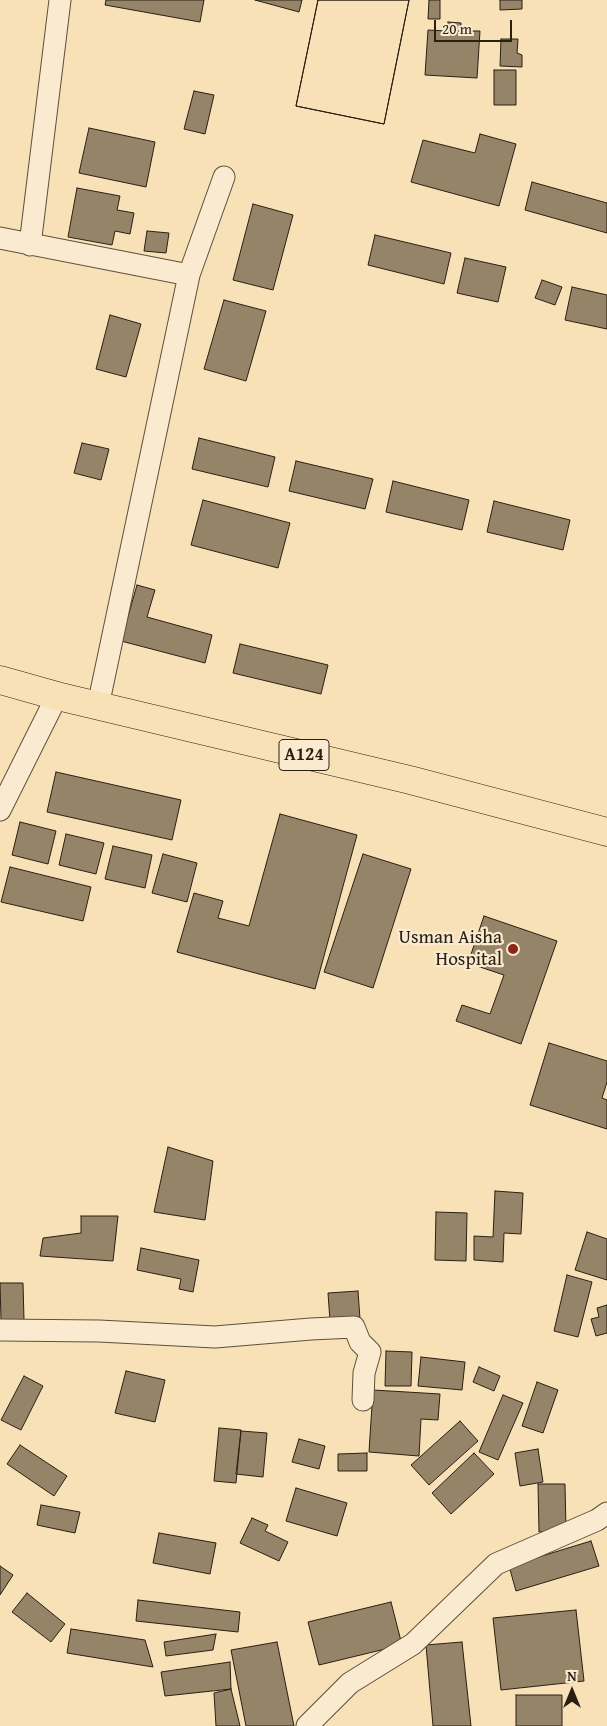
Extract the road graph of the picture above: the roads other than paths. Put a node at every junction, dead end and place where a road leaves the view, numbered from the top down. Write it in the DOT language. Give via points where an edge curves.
graph roads {
  1 [pos="60,0"];
  2 [pos="224,177"];
  3 [pos="0,238"];
  4 [pos="30,245"];
  5 [pos="189,275"];
  6 [pos="0,680"];
  7 [pos="58,696"];
  8 [pos="98,706"];
  9 [pos="0,810"];
  10 [pos="607,832"];
  11 [pos="0,1330"];
  12 [pos="363,1400"];
  13 [pos="607,1513"];
  14 [pos="307,1726"];
  1 -- 4 [label="street"];
  2 -- 5 [label="street"];
  3 -- 4 [label="street"];
  4 -- 5 [label="street"];
  5 -- 8 [label="street"];
  6 -- 7 [label="highway, A124"];
  7 -- 8 [label="highway, A124"];
  7 -- 9 [label="street"];
  8 -- 10 [label="highway, A124" via="410,780"];
  11 -- 12 [label="street" via="215,1337 354,1327 360,1342 370,1352 364,1373"];
  13 -- 14 [label="street" via="496,1564 413,1644 350,1683"];
}
